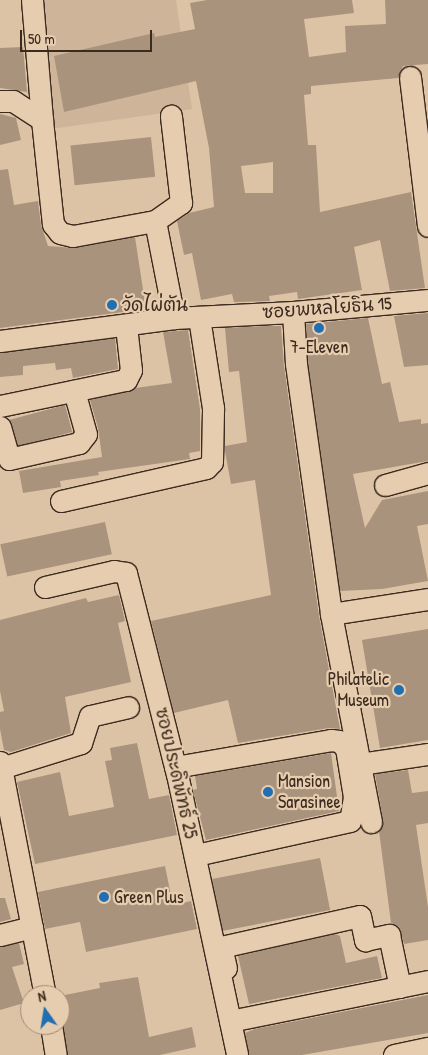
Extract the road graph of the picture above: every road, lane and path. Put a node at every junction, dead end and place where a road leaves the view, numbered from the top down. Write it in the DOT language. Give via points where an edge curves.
graph roads {
  1 [pos="32,0"];
  2 [pos="410,78"];
  3 [pos="0,101"];
  4 [pos="171,116"];
  5 [pos="42,120"];
  6 [pos="155,221"];
  7 [pos="428,226"];
  8 [pos="428,300"];
  9 [pos="293,312"];
  10 [pos="174,318"];
  11 [pos="199,318"];
  12 [pos="126,326"];
  13 [pos="0,341"];
  14 [pos="74,390"];
  15 [pos="0,406"];
  16 [pos="0,427"];
  17 [pos="4,460"];
  18 [pos="428,473"];
  19 [pos="385,485"];
  20 [pos="61,501"];
  21 [pos="45,587"];
  22 [pos="428,599"];
  23 [pos="331,614"];
  24 [pos="128,707"];
  25 [pos="428,754"];
  26 [pos="360,764"];
  27 [pos="1,765"];
  28 [pos="175,767"];
  29 [pos="371,822"];
  30 [pos="195,855"];
  31 [pos="32,927"];
  32 [pos="0,935"];
  33 [pos="428,981"];
  34 [pos="43,985"];
  35 [pos="400,987"];
  36 [pos="234,1020"];
  37 [pos="53,1035"];
  38 [pos="428,1048"];
  39 [pos="56,1055"];
  40 [pos="237,1055"];
  41 [pos="394,1055"];
  1 -- 5 [label="street"];
  2 -- 7 [label="street"];
  3 -- 5 [label="street" via="13,100"];
  4 -- 6 [label="street" via="181,203"];
  5 -- 6 [label="street" via="52,224 60,233 73,236"];
  6 -- 10 [label="street"];
  8 -- 9 [label="street, ซอยพหลโยธิน 15"];
  9 -- 11 [label="street, ซอยพหลโยธิน 15"];
  9 -- 23 [label="street" via="296,364"];
  10 -- 11 [label="street, ซอยพหลโยธิน 15"];
  10 -- 12 [label="street, ซอยพหลโยธิน 15"];
  11 -- 20 [label="street" via="213,408 212,462 206,468"];
  12 -- 13 [label="street, ซอยพหลโยธิน 15"];
  12 -- 14 [label="street" via="131,370 126,380"];
  14 -- 15 [label="street"];
  14 -- 17 [label="street" via="85,439 70,446"];
  16 -- 17 [label="street"];
  18 -- 19 [label="street"];
  21 -- 28 [label="street, ซอยประดิพัทธ์ 25" via="114,571 126,573"];
  22 -- 23 [label="street"];
  23 -- 26 [label="street"];
  24 -- 27 [label="street" via="90,716 81,743"];
  25 -- 26 [label="street"];
  26 -- 29 [label="street"];
  27 -- 31 [label="street"];
  28 -- 30 [label="street, ซอยประดิพัทธ์ 25"];
  28 -- 30 [label="street" via="331,740 340,741 346,748 354,797 350,820"];
  30 -- 36 [label="street, ซอยประดิพัทธ์ 25"];
  31 -- 32 [label="street"];
  31 -- 34 [label="street"];
  33 -- 35 [label="street"];
  35 -- 36 [label="street"];
  35 -- 36 [label="street" via="389,935 365,940 360,916 221,947"];
  36 -- 40 [label="street, ซอยประดิพัทธ์ 25"];
  37 -- 39 [label="street"];
  38 -- 41 [label="street"];
}
